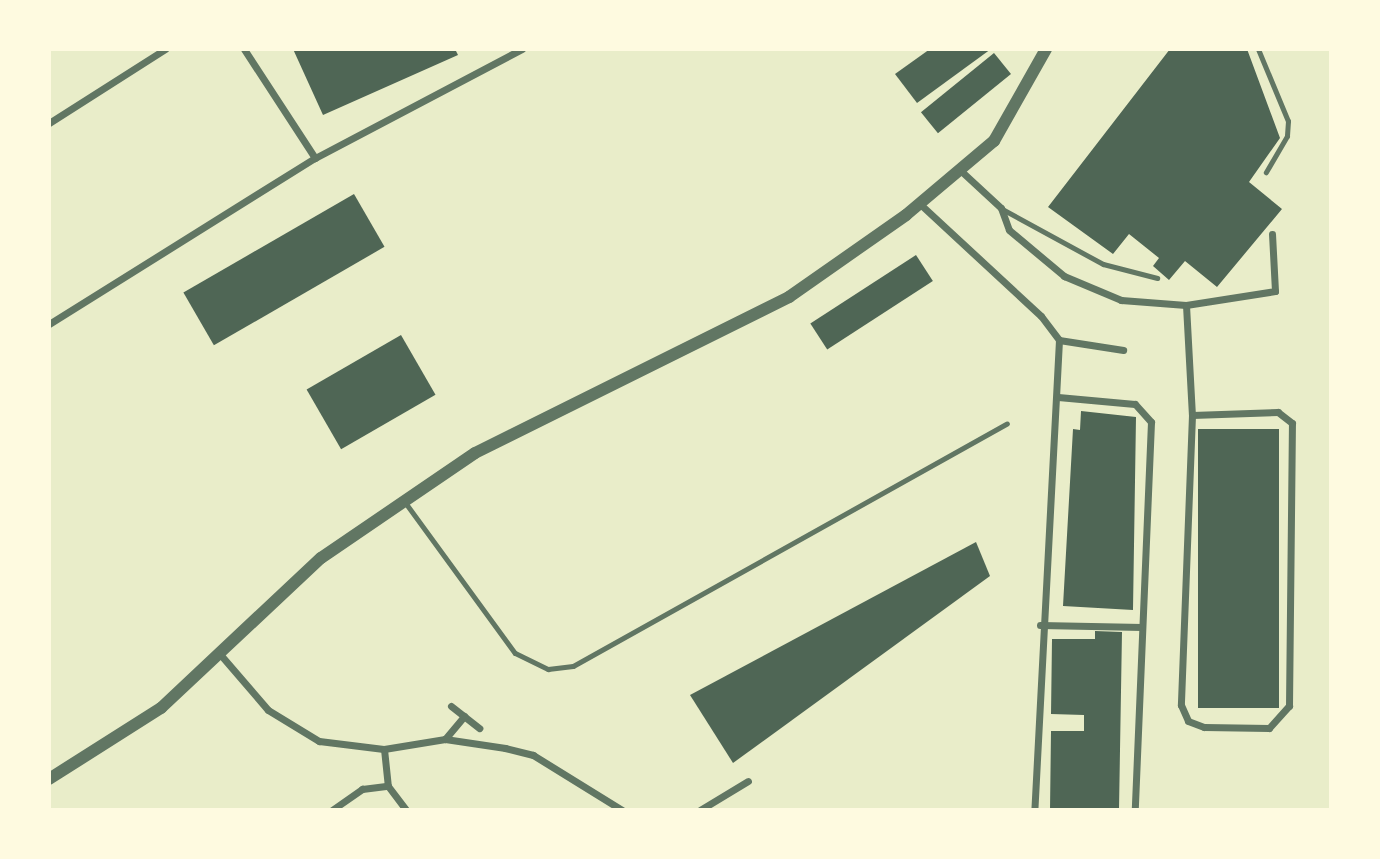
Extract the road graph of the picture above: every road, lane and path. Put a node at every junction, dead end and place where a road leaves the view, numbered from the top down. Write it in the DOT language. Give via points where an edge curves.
graph roads {
  1 [pos="164,49"];
  2 [pos="244,49"];
  3 [pos="522,49"];
  4 [pos="1046,49"];
  5 [pos="1258,49"];
  6 [pos="49,123"];
  7 [pos="315,158"];
  8 [pos="960,170"];
  9 [pos="1266,172"];
  10 [pos="920,204"];
  11 [pos="1001,208"];
  12 [pos="1272,234"];
  13 [pos="1157,278"];
  14 [pos="1186,306"];
  15 [pos="49,324"];
  16 [pos="1059,340"];
  17 [pos="1123,350"];
  18 [pos="1058,397"];
  19 [pos="1192,415"];
  20 [pos="1007,423"];
  21 [pos="404,501"];
  22 [pos="1041,625"];
  23 [pos="1142,627"];
  24 [pos="219,653"];
  25 [pos="450,706"];
  26 [pos="464,716"];
  27 [pos="479,728"];
  28 [pos="445,739"];
  29 [pos="384,749"];
  30 [pos="49,779"];
  31 [pos="748,781"];
  32 [pos="388,786"];
  33 [pos="332,810"];
  34 [pos="406,810"];
  35 [pos="622,810"];
  36 [pos="700,810"];
  37 [pos="1034,810"];
  38 [pos="1135,810"];
  1 -- 6 [label="street"];
  2 -- 7 [label="street"];
  3 -- 7 [label="street"];
  4 -- 8 [label="street" via="994,141"];
  5 -- 9 [label="lane" via="1288,121 1287,136"];
  7 -- 15 [label="street"];
  8 -- 10 [label="street"];
  8 -- 11 [label="street"];
  10 -- 16 [label="street" via="1041,316"];
  10 -- 21 [label="street" via="789,297 475,453"];
  11 -- 13 [label="lane" via="1091,259"];
  11 -- 14 [label="street" via="1009,230 1064,276 1121,300"];
  12 -- 14 [label="street" via="1275,291"];
  14 -- 19 [label="street"];
  16 -- 17 [label="street"];
  16 -- 18 [label="street"];
  18 -- 22 [label="street"];
  18 -- 23 [label="street" via="1135,404 1151,422"];
  19 -- 19 [label="street" via="1181,705 1188,720 1204,727 1269,728 1289,706 1292,423 1278,412"];
  20 -- 21 [label="lane" via="561,668 532,665 515,653"];
  21 -- 24 [label="street" via="321,558"];
  22 -- 23 [label="street"];
  22 -- 37 [label="street"];
  23 -- 38 [label="street"];
  24 -- 29 [label="street" via="268,710 298,731 319,741"];
  24 -- 30 [label="street" via="161,708"];
  25 -- 26 [label="street"];
  26 -- 27 [label="street"];
  26 -- 28 [label="street"];
  28 -- 29 [label="street"];
  28 -- 35 [label="street" via="533,755"];
  29 -- 32 [label="street"];
  31 -- 36 [label="street"];
  32 -- 33 [label="street" via="362,789"];
  32 -- 34 [label="street"];
}
